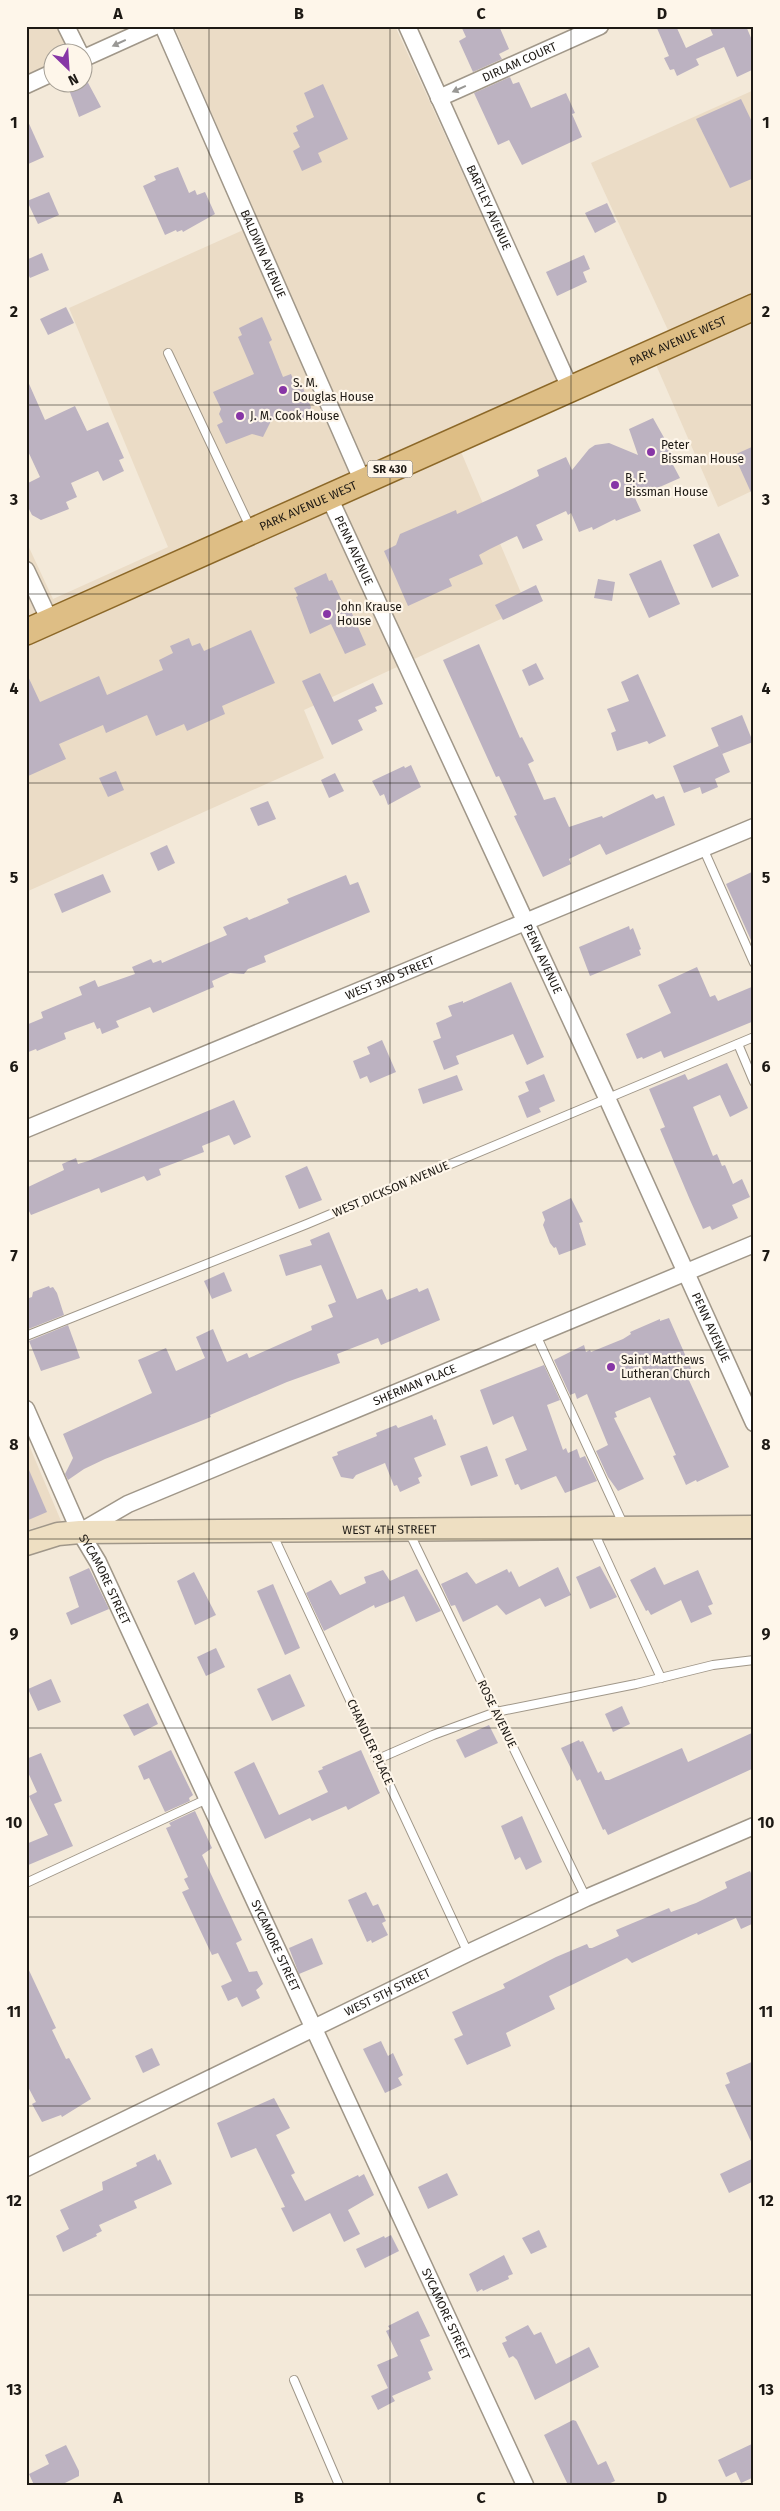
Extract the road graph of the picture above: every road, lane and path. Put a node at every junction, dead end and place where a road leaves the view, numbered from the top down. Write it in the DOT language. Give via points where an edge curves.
graph roads {
  1 [pos="66,26"];
  2 [pos="155,26"];
  3 [pos="164,26"];
  4 [pos="407,26"];
  5 [pos="600,26"];
  6 [pos="74,42"];
  7 [pos="92,55"];
  8 [pos="42,78"];
  9 [pos="26,85"];
  10 [pos="439,98"];
  11 [pos="754,307"];
  12 [pos="168,353"];
  13 [pos="570,388"];
  14 [pos="363,482"];
  15 [pos="329,497"];
  16 [pos="252,531"];
  17 [pos="26,570"];
  18 [pos="50,622"];
  19 [pos="26,632"];
  20 [pos="754,827"];
  21 [pos="703,848"];
  22 [pos="525,922"];
  23 [pos="754,963"];
  24 [pos="754,1037"];
  25 [pos="738,1044"];
  26 [pos="754,1082"];
  27 [pos="608,1098"];
  28 [pos="26,1129"];
  29 [pos="754,1244"];
  30 [pos="685,1273"];
  31 [pos="536,1335"];
  32 [pos="26,1336"];
  33 [pos="26,1409"];
  34 [pos="754,1423"];
  35 [pos="754,1527"];
  36 [pos="592,1528"];
  37 [pos="625,1528"];
  38 [pos="271,1531"];
  39 [pos="408,1531"];
  40 [pos="80,1532"];
  41 [pos="26,1544"];
  42 [pos="754,1660"];
  43 [pos="661,1678"];
  44 [pos="496,1712"];
  45 [pos="378,1759"];
  46 [pos="207,1799"];
  47 [pos="754,1826"];
  48 [pos="26,1883"];
  49 [pos="586,1898"];
  50 [pos="468,1952"];
  51 [pos="313,2028"];
  52 [pos="26,2168"];
  53 [pos="294,2380"];
  54 [pos="339,2485"];
  55 [pos="525,2485"];
  1 -- 6 [label="street"];
  2 -- 7 [label="street, one-way"];
  3 -- 14 [label="street, BALDWIN AVENUE"];
  4 -- 10 [label="street, BARTLEY AVENUE"];
  5 -- 10 [label="street, DIRLAM COURT, one-way"];
  8 -- 9 [label="street"];
  10 -- 13 [label="street, BARTLEY AVENUE"];
  11 -- 13 [label="main road, PARK AVENUE WEST / SR 430"];
  12 -- 16 [label="lane"];
  13 -- 14 [label="main road, PARK AVENUE WEST / SR 430"];
  14 -- 15 [label="main road, PARK AVENUE WEST / SR 430"];
  15 -- 16 [label="main road, PARK AVENUE WEST / SR 430"];
  15 -- 22 [label="street, PENN AVENUE"];
  16 -- 18 [label="main road, PARK AVENUE WEST / SR 430"];
  17 -- 18 [label="street"];
  18 -- 19 [label="main road, PARK AVENUE WEST / SR 430"];
  20 -- 21 [label="street, WEST 3RD STREET"];
  21 -- 22 [label="street, WEST 3RD STREET"];
  21 -- 23 [label="lane"];
  22 -- 27 [label="street, PENN AVENUE"];
  22 -- 28 [label="street, WEST 3RD STREET"];
  24 -- 25 [label="lane, WEST DICKSON AVENUE"];
  25 -- 26 [label="lane"];
  25 -- 27 [label="lane, WEST DICKSON AVENUE"];
  27 -- 30 [label="street, PENN AVENUE"];
  27 -- 32 [label="lane, WEST DICKSON AVENUE" via="307,1224"];
  29 -- 30 [label="street, SHERMAN PLACE"];
  30 -- 31 [label="street, SHERMAN PLACE"];
  30 -- 34 [label="street, PENN AVENUE"];
  31 -- 37 [label="lane"];
  31 -- 40 [label="street, SHERMAN PLACE" via="128,1504"];
  33 -- 40 [label="street, SYCAMORE STREET"];
  35 -- 37 [label="main road, WEST 4TH STREET"];
  36 -- 37 [label="main road, WEST 4TH STREET"];
  36 -- 39 [label="main road, WEST 4TH STREET"];
  36 -- 43 [label="lane"];
  38 -- 39 [label="main road, WEST 4TH STREET"];
  38 -- 40 [label="main road, WEST 4TH STREET"];
  38 -- 45 [label="lane, CHANDLER PLACE"];
  39 -- 44 [label="lane, ROSE AVENUE"];
  40 -- 41 [label="main road, WEST 4TH STREET" via="58,1534"];
  40 -- 46 [label="street, SYCAMORE STREET" via="98,1562"];
  42 -- 43 [label="lane" via="713,1665"];
  43 -- 44 [label="lane"];
  44 -- 45 [label="lane"];
  44 -- 49 [label="lane, ROSE AVENUE"];
  45 -- 50 [label="lane, CHANDLER PLACE"];
  46 -- 48 [label="lane"];
  46 -- 51 [label="street, SYCAMORE STREET"];
  47 -- 49 [label="street, WEST 5TH STREET"];
  49 -- 50 [label="street, WEST 5TH STREET"];
  50 -- 51 [label="street, WEST 5TH STREET"];
  51 -- 52 [label="street, WEST 5TH STREET"];
  51 -- 55 [label="street, SYCAMORE STREET"];
  53 -- 54 [label="lane"];
}
